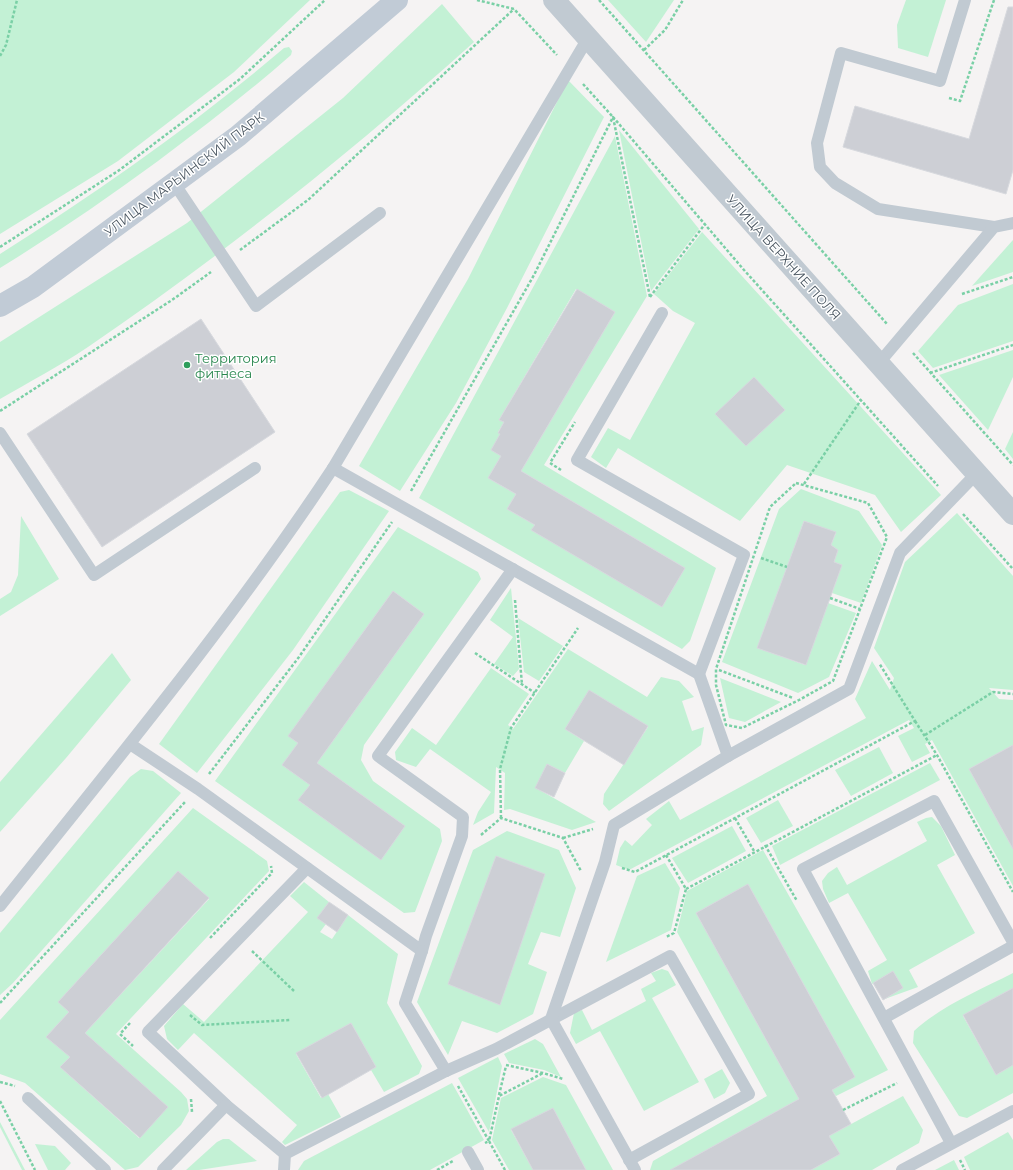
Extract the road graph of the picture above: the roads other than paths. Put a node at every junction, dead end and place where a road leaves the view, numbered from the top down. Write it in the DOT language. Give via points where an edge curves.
graph roads {
  1 [pos="397,0"];
  2 [pos="554,0"];
  3 [pos="965,0"];
  4 [pos="588,38"];
  5 [pos="174,183"];
  6 [pos="380,213"];
  7 [pos="1013,223"];
  8 [pos="994,227"];
  9 [pos="0,306"];
  10 [pos="662,313"];
  11 [pos="879,363"];
  12 [pos="0,433"];
  13 [pos="255,468"];
  14 [pos="333,468"];
  15 [pos="977,473"];
  16 [pos="1013,514"];
  17 [pos="513,569"];
  18 [pos="699,674"];
  19 [pos="130,744"];
  20 [pos="728,756"];
  21 [pos="307,868"];
  22 [pos="0,906"];
  23 [pos="1013,942"];
  24 [pos="1013,946"];
  25 [pos="422,951"];
  26 [pos="884,1018"];
  27 [pos="551,1019"];
  28 [pos="448,1071"];
  29 [pos="28,1098"];
  30 [pos="226,1105"];
  31 [pos="1013,1111"];
  32 [pos="951,1143"];
  33 [pos="468,1152"];
  34 [pos="285,1154"];
  35 [pos="632,1165"];
  36 [pos="105,1170"];
  37 [pos="163,1170"];
  38 [pos="284,1170"];
  39 [pos="478,1170"];
  40 [pos="902,1170"];
  1 -- 5 [label="main road, УЛИЦА МАРЬИНСКИЙ ПАРК" via="238,136"];
  2 -- 4 [label="street, УЛИЦА ВЕРХНИЕ ПОЛЯ"];
  3 -- 8 [label="lane" via="940,81 841,53 817,143 820,167 836,183 878,209"];
  4 -- 11 [label="street, УЛИЦА ВЕРХНИЕ ПОЛЯ"];
  4 -- 14 [label="lane"];
  5 -- 6 [label="lane" via="256,306"];
  5 -- 9 [label="main road, УЛИЦА МАРЬИНСКИЙ ПАРК" via="33,287"];
  7 -- 8 [label="lane"];
  8 -- 11 [label="lane"];
  10 -- 18 [label="lane" via="577,460 744,555"];
  11 -- 15 [label="street, УЛИЦА ВЕРХНИЕ ПОЛЯ"];
  12 -- 13 [label="lane" via="94,575"];
  14 -- 17 [label="lane"];
  14 -- 19 [label="lane" via="288,535"];
  15 -- 16 [label="street, УЛИЦА ВЕРХНИЕ ПОЛЯ"];
  15 -- 20 [label="lane" via="900,553 849,689"];
  17 -- 18 [label="lane"];
  17 -- 25 [label="lane" via="378,756 463,816 462,836"];
  18 -- 20 [label="lane"];
  19 -- 21 [label="lane" via="198,789"];
  19 -- 22 [label="lane"];
  20 -- 27 [label="lane" via="614,825 605,862"];
  21 -- 25 [label="lane"];
  21 -- 30 [label="lane" via="148,1032"];
  23 -- 26 [label="lane" via="934,801 803,869"];
  24 -- 26 [label="lane"];
  25 -- 28 [label="lane" via="405,1003"];
  26 -- 32 [label="lane"];
  27 -- 28 [label="lane"];
  27 -- 35 [label="lane"];
  27 -- 35 [label="lane" via="670,956 749,1094"];
  28 -- 34 [label="lane"];
  29 -- 36 [label="lane"];
  30 -- 34 [label="lane"];
  30 -- 37 [label="lane"];
  31 -- 32 [label="lane"];
  32 -- 40 [label="lane"];
  33 -- 39 [label="lane"];
  34 -- 38 [label="lane"];
}
